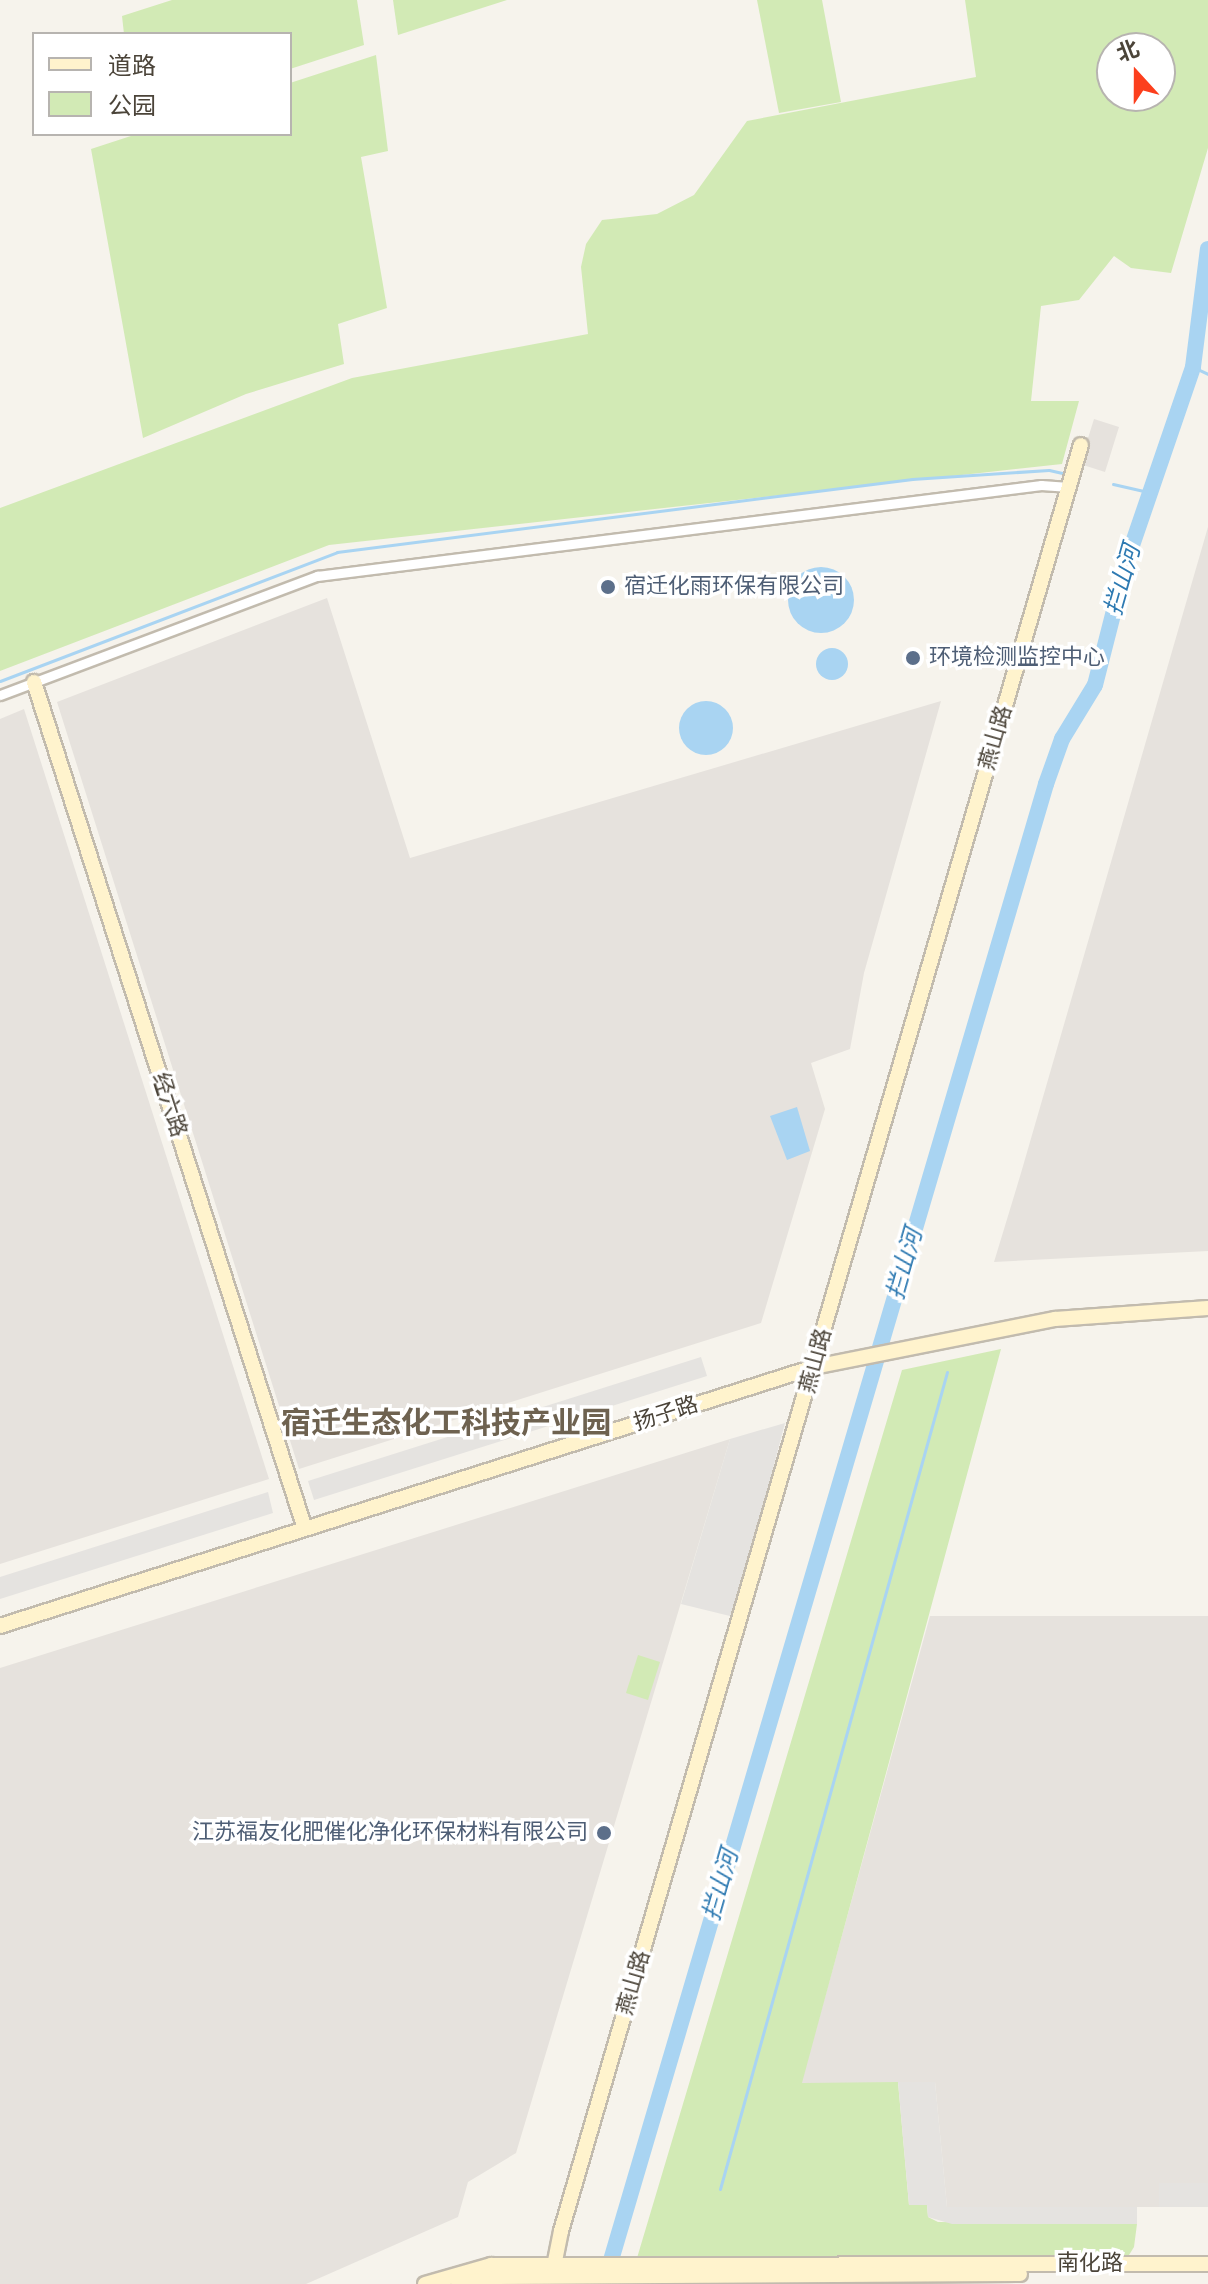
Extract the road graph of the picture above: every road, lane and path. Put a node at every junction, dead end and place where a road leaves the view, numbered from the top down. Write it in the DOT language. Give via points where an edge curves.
graph roads {
  1 [pos="1081,445"];
  2 [pos="1071,479"];
  3 [pos="34,682"];
  4 [pos="0,695"];
  5 [pos="1208,1308"];
  6 [pos="814,1367"];
  7 [pos="305,1529"];
  8 [pos="0,1626"];
  9 [pos="1208,2264"];
  10 [pos="553,2271"];
  11 [pos="636,2272"];
  12 [pos="1208,2274"];
  13 [pos="425,2284"];
  14 [pos="458,2284"];
  1 -- 2 [label="street, 燕山路"];
  2 -- 3 [label="street" via="317,576"];
  2 -- 6 [label="street, 燕山路"];
  3 -- 4 [label="street"];
  3 -- 7 [label="street, 经六路"];
  5 -- 6 [label="street, 扬子路" via="1055,1319"];
  6 -- 7 [label="street, 扬子路"];
  6 -- 10 [label="street, 燕山路"];
  7 -- 8 [label="street, 扬子路"];
  9 -- 11 [label="street, 南化路"];
  10 -- 11 [label="street"];
  10 -- 13 [label="street" via="491,2265"];
  10 -- 14 [label="street"];
  11 -- 12 [label="street, 南化路"];
}
